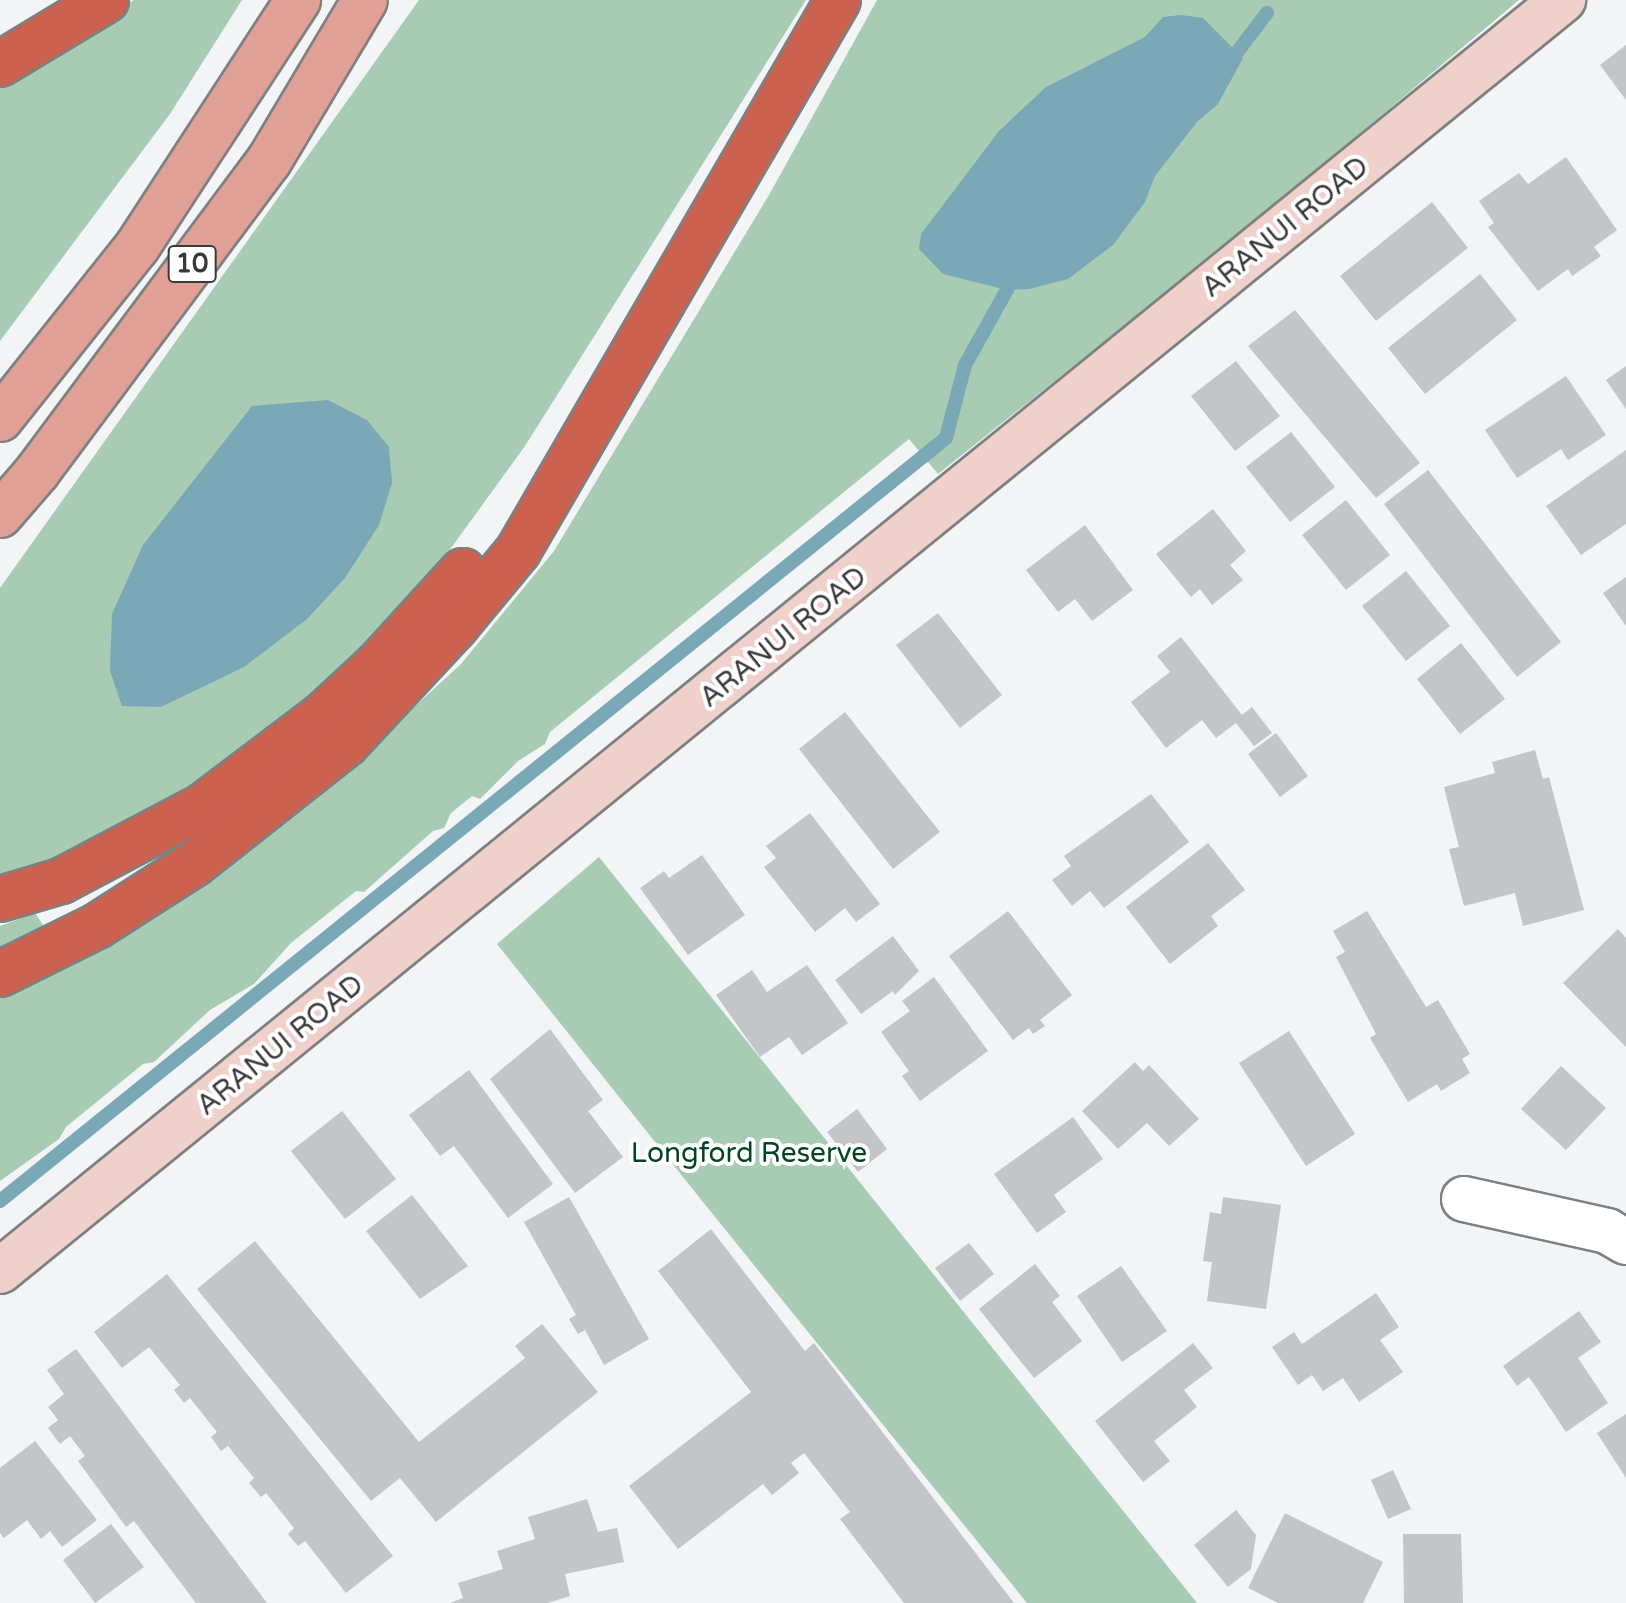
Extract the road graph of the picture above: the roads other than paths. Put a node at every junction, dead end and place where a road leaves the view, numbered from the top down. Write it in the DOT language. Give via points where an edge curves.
graph roads {
  1 [pos="106,0"];
  2 [pos="298,0"];
  3 [pos="365,0"];
  4 [pos="838,0"];
  5 [pos="1563,0"];
  6 [pos="0,64"];
  7 [pos="619,370"];
  8 [pos="0,419"];
  9 [pos="0,515"];
  10 [pos="0,899"];
  11 [pos="0,974"];
  12 [pos="1464,1199"];
  13 [pos="1626,1242"];
  14 [pos="0,1271"];
  1 -- 6 [label="highway"];
  2 -- 8 [label="main road, 10" via="137,247"];
  3 -- 9 [label="main road, 10" via="269,161"];
  4 -- 7 [label="highway"];
  5 -- 14 [label="street, ARANUI ROAD"];
  7 -- 10 [label="highway" via="463,572 322,716 203,806 144,842 61,881"];
  7 -- 11 [label="highway" via="518,551 406,683 346,744 194,864 97,926"];
  12 -- 13 [label="street" via="1607,1231"];
}
